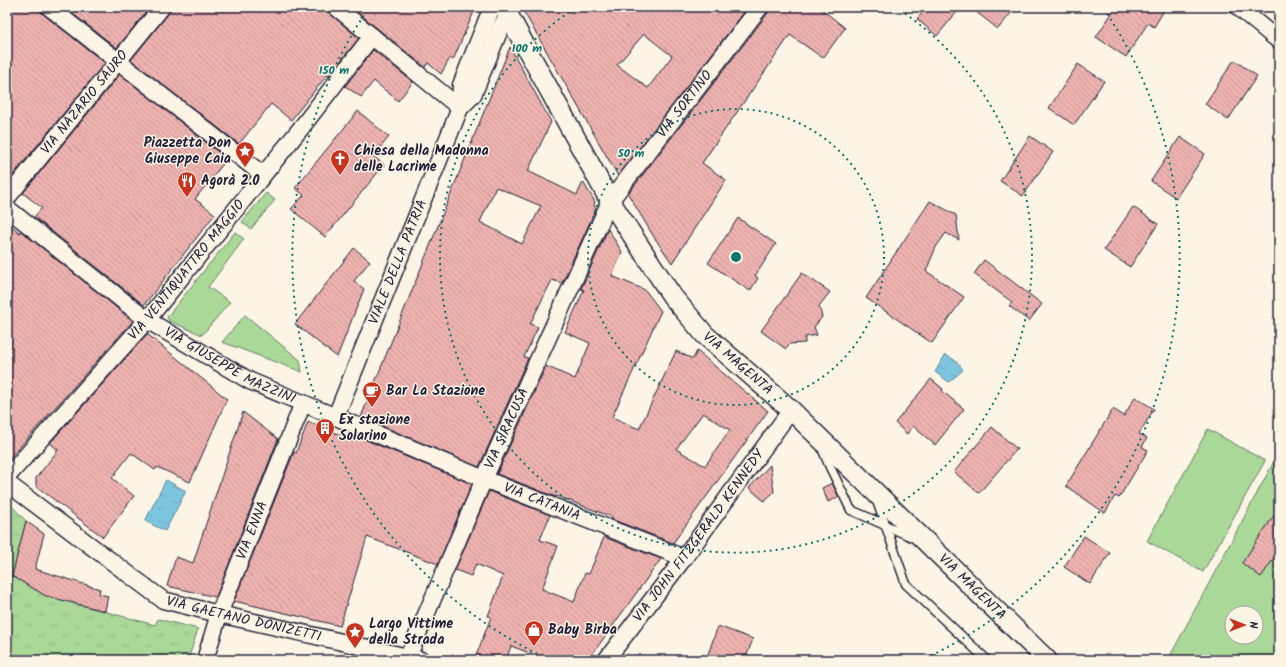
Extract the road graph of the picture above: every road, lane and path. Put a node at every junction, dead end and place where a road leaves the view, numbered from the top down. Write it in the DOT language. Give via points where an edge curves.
graph roads {
  1 [pos="50,7"];
  2 [pos="162,7"];
  3 [pos="336,7"];
  4 [pos="760,7"];
  5 [pos="1238,7"];
  6 [pos="504,9"];
  7 [pos="372,36"];
  8 [pos="1279,41"];
  9 [pos="118,62"];
  10 [pos="460,108"];
  11 [pos="263,175"];
  12 [pos="7,198"];
  13 [pos="610,201"];
  14 [pos="7,208"];
  15 [pos="147,320"];
  16 [pos="303,403"];
  17 [pos="791,410"];
  18 [pos="336,416"];
  19 [pos="818,436"];
  20 [pos="7,477"];
  21 [pos="484,479"];
  22 [pos="7,483"];
  23 [pos="872,489"];
  24 [pos="886,525"];
  25 [pos="929,545"];
  26 [pos="684,558"];
  27 [pos="219,614"];
  28 [pos="415,658"];
  29 [pos="205,660"];
  30 [pos="606,660"];
  31 [pos="987,660"];
  32 [pos="1047,660"];
  1 -- 9 [label="street"];
  2 -- 9 [label="street, VIA NAZARIO SAURO"];
  3 -- 7 [label="street"];
  4 -- 13 [label="street, VIA SORTINO"];
  5 -- 8 [label="street"];
  6 -- 10 [label="street" via="501,27 473,95"];
  6 -- 13 [label="street, VIA MAGENTA"];
  7 -- 10 [label="street"];
  7 -- 11 [label="street, VIA VENTIQUATTRO MAGGIO"];
  9 -- 11 [label="street"];
  9 -- 12 [label="street, VIA NAZARIO SAURO"];
  10 -- 18 [label="street, VIALE DELLA PATRIA"];
  11 -- 15 [label="street, VIA VENTIQUATTRO MAGGIO"];
  13 -- 17 [label="street, VIA MAGENTA" via="672,296 705,335"];
  13 -- 21 [label="street, VIA SIRACUSA"];
  14 -- 15 [label="street, VIA GIUSEPPE MAZZINI"];
  15 -- 16 [label="street, VIA GIUSEPPE MAZZINI" via="250,381"];
  15 -- 20 [label="street, VIA VENTIQUATTRO MAGGIO"];
  16 -- 18 [label="street, VIA GIUSEPPE MAZZINI"];
  16 -- 27 [label="street, VIA ENNA"];
  17 -- 19 [label="street, VIA MAGENTA"];
  17 -- 26 [label="street, VIA JOHN FITZGERALD KENNEDY"];
  18 -- 21 [label="street, VIA CATANIA"];
  19 -- 23 [label="street, VIA MAGENTA"];
  19 -- 24 [label="lane" via="851,510"];
  21 -- 26 [label="street, VIA CATANIA"];
  21 -- 28 [label="street, VIA SIRACUSA"];
  22 -- 27 [label="street, VIA GAETANO DONIZETTI" via="163,600"];
  23 -- 24 [label="lane"];
  23 -- 25 [label="street, VIA MAGENTA"];
  24 -- 25 [label="lane"];
  24 -- 31 [label="lane" via="906,584"];
  25 -- 32 [label="street, VIA MAGENTA"];
  26 -- 30 [label="street, VIA JOHN FITZGERALD KENNEDY"];
  27 -- 28 [label="street, VIA GAETANO DONIZETTI"];
  27 -- 29 [label="street, VIA ENNA"];
}
